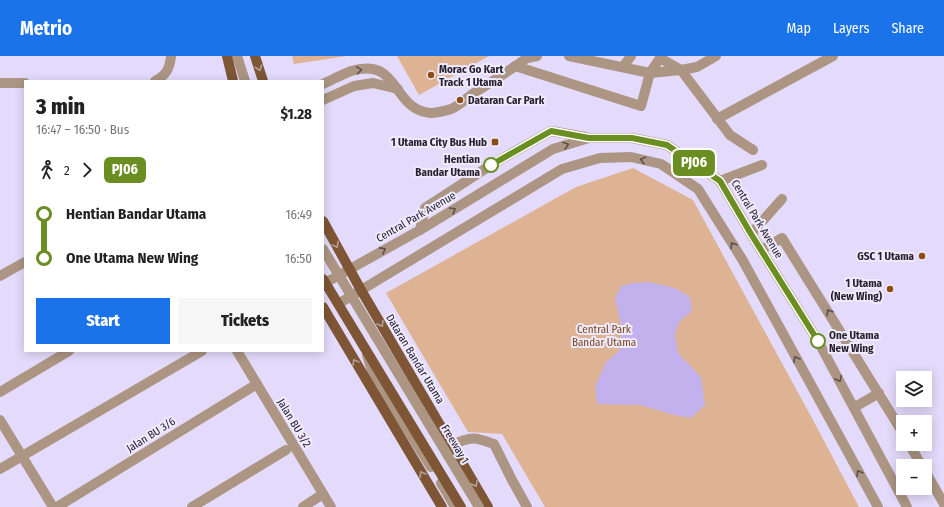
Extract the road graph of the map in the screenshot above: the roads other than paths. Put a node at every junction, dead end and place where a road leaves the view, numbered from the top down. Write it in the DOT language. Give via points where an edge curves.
graph roads {
  1 [pos="171,56"];
  2 [pos="227,56"];
  3 [pos="237,56"];
  4 [pos="255,56"];
  5 [pos="537,56"];
  6 [pos="569,56"];
  7 [pos="631,56"];
  8 [pos="716,56"];
  9 [pos="833,56"];
  10 [pos="660,57"];
  11 [pos="515,66"];
  12 [pos="623,67"];
  13 [pos="681,70"];
  14 [pos="650,73"];
  15 [pos="156,80"];
  16 [pos="233,80"];
  17 [pos="246,80"];
  18 [pos="263,80"];
  19 [pos="0,83"];
  20 [pos="24,83"];
  21 [pos="324,84"];
  22 [pos="398,89"];
  23 [pos="324,100"];
  24 [pos="717,119"];
  25 [pos="589,138"];
  26 [pos="753,150"];
  27 [pos="762,165"];
  28 [pos="720,181"];
  29 [pos="782,199"];
  30 [pos="324,223"];
  31 [pos="420,230"];
  32 [pos="751,234"];
  33 [pos="761,250"];
  34 [pos="324,251"];
  35 [pos="24,263"];
  36 [pos="349,270"];
  37 [pos="0,276"];
  38 [pos="324,281"];
  39 [pos="361,290"];
  40 [pos="338,304"];
  41 [pos="324,309"];
  42 [pos="365,350"];
  43 [pos="67,352"];
  44 [pos="200,352"];
  45 [pos="238,352"];
  46 [pos="257,384"];
  47 [pos="0,392"];
  48 [pos="879,393"];
  49 [pos="855,407"];
  50 [pos="0,420"];
  51 [pos="896,421"];
  52 [pos="452,445"];
  53 [pos="286,450"];
  54 [pos="22,456"];
  55 [pos="0,469"];
  56 [pos="932,483"];
  57 [pos="323,494"];
  58 [pos="944,504"];
  59 [pos="53,507"];
  60 [pos="57,507"];
  61 [pos="192,507"];
  62 [pos="303,507"];
  63 [pos="330,507"];
  64 [pos="442,507"];
  65 [pos="455,507"];
  66 [pos="461,507"];
  67 [pos="479,507"];
  68 [pos="488,507"];
  69 [pos="528,507"];
  70 [pos="878,507"];
  71 [pos="907,507"];
  1 -- 15 [label="street" via="171,64 166,73"];
  2 -- 16 [label="main road"];
  3 -- 17 [label="street"];
  4 -- 18 [label="main road, one-way"];
  5 -- 11 [label="street"];
  6 -- 12 [label="street"];
  7 -- 12 [label="street"];
  8 -- 13 [label="street" via="697,67"];
  9 -- 24 [label="street"];
  10 -- 13 [label="street"];
  10 -- 14 [label="street"];
  11 -- 14 [label="street" via="641,106"];
  11 -- 22 [label="street" via="451,109 431,113 416,110 406,102"];
  12 -- 14 [label="street"];
  13 -- 14 [label="street"];
  13 -- 24 [label="street"];
  19 -- 20 [label="street"];
  21 -- 22 [label="street, one-way" via="352,71 375,69 386,74"];
  22 -- 23 [label="street" via="373,83 354,86"];
  24 -- 26 [label="street" via="730,135"];
  25 -- 28 [label="street, Central Park Avenue" via="632,138 667,145"];
  31 -- 25 [label="street, Central Park Avenue, one-way" via="553,149"];
  25 -- 31 [label="street" via="551,131 491,165 425,208"];
  27 -- 28 [label="street"];
  28 -- 32 [label="street, Central Park Avenue"];
  29 -- 32 [label="street"];
  30 -- 36 [label="main road, Dataran Bandar Utama, one-way"];
  36 -- 31 [label="street, Central Park Avenue, one-way"];
  32 -- 33 [label="street, Central Park Avenue"];
  48 -- 33 [label="street, one-way" via="782,238"];
  33 -- 49 [label="street, Central Park Avenue, one-way" via="818,341"];
  34 -- 67 [label="street, Freeway 1, bridge"];
  35 -- 37 [label="street"];
  36 -- 38 [label="street, Central Park Avenue"];
  36 -- 39 [label="main road, Dataran Bandar Utama"];
  38 -- 40 [label="main road"];
  39 -- 40 [label="street"];
  39 -- 52 [label="main road, Dataran Bandar Utama, one-way"];
  70 -- 39 [label="street, one-way" via="742,259 698,189 661,164 630,157 600,158 562,169"];
  40 -- 42 [label="main road"];
  64 -- 41 [label="main road, one-way"];
  42 -- 65 [label="street" via="373,374"];
  42 -- 66 [label="main road"];
  43 -- 47 [label="street"];
  44 -- 54 [label="street"];
  45 -- 46 [label="street, Jalan BU 3/2"];
  46 -- 57 [label="street, Jalan BU 3/2"];
  46 -- 60 [label="street, Jalan BU 3/6"];
  48 -- 49 [label="street"];
  48 -- 51 [label="street"];
  49 -- 71 [label="street, Central Park Avenue"];
  50 -- 54 [label="street"];
  52 -- 68 [label="main road, Dataran Bandar Utama, one-way"];
  52 -- 69 [label="street" via="467,438 494,444"];
  53 -- 61 [label="street"];
  54 -- 55 [label="street"];
  54 -- 59 [label="street"];
  56 -- 58 [label="street"];
  57 -- 62 [label="street"];
  57 -- 63 [label="street, Jalan BU 3/2"];
}
